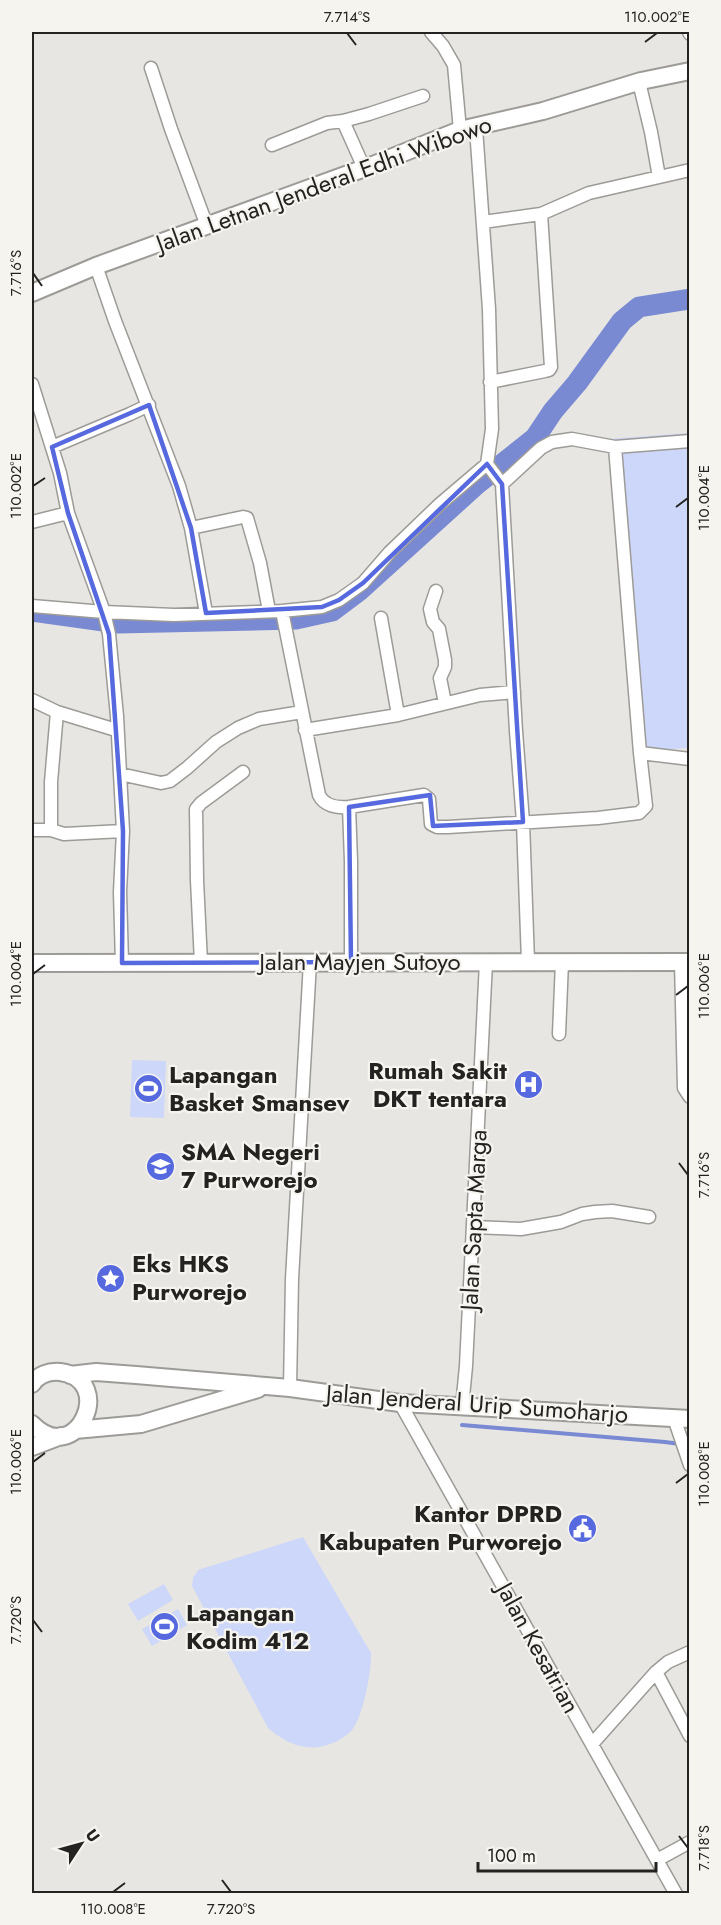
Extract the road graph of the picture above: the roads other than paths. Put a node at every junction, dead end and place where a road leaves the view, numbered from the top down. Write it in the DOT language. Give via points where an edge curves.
graph roads {
  1 [pos="431,32"];
  2 [pos="151,68"];
  3 [pos="690,71"];
  4 [pos="639,82"];
  5 [pos="423,96"];
  6 [pos="343,121"];
  7 [pos="468,129"];
  8 [pos="272,145"];
  9 [pos="364,168"];
  10 [pos="690,170"];
  11 [pos="659,177"];
  12 [pos="541,214"];
  13 [pos="483,222"];
  14 [pos="207,226"];
  15 [pos="96,266"];
  16 [pos="32,293"];
  17 [pos="490,382"];
  18 [pos="32,384"];
  19 [pos="149,405"];
  20 [pos="690,441"];
  21 [pos="52,447"];
  22 [pos="615,447"];
  23 [pos="494,473"];
  24 [pos="68,513"];
  25 [pos="32,522"];
  26 [pos="191,528"];
  27 [pos="436,591"];
  28 [pos="32,606"];
  29 [pos="269,611"];
  30 [pos="206,613"];
  31 [pos="105,615"];
  32 [pos="284,618"];
  33 [pos="381,618"];
  34 [pos="514,692"];
  35 [pos="32,700"];
  36 [pos="445,702"];
  37 [pos="57,712"];
  38 [pos="302,712"];
  39 [pos="398,715"];
  40 [pos="116,730"];
  41 [pos="305,730"];
  42 [pos="640,753"];
  43 [pos="690,759"];
  44 [pos="243,772"];
  45 [pos="120,774"];
  46 [pos="349,807"];
  47 [pos="523,822"];
  48 [pos="32,830"];
  49 [pos="51,830"];
  50 [pos="123,831"];
  51 [pos="310,962"];
  52 [pos="351,962"];
  53 [pos="486,962"];
  54 [pos="528,962"];
  55 [pos="562,962"];
  56 [pos="685,962"];
  57 [pos="32,963"];
  58 [pos="122,963"];
  59 [pos="201,963"];
  60 [pos="559,1035"];
  61 [pos="690,1097"];
  62 [pos="649,1217"];
  63 [pos="473,1227"];
  64 [pos="32,1366"];
  65 [pos="52,1372"];
  66 [pos="70,1375"];
  67 [pos="32,1384"];
  68 [pos="265,1387"];
  69 [pos="290,1388"];
  70 [pos="400,1403"];
  71 [pos="462,1407"];
  72 [pos="681,1423"];
  73 [pos="32,1424"];
  74 [pos="68,1433"];
  75 [pos="32,1447"];
  76 [pos="688,1461"];
  77 [pos="690,1652"];
  78 [pos="656,1672"];
  79 [pos="690,1736"];
  80 [pos="592,1744"];
  81 [pos="690,1842"];
  82 [pos="657,1860"];
  83 [pos="676,1893"];
  1 -- 7 [label="street" via="454,65"];
  2 -- 14 [label="street"];
  3 -- 4 [label="main road, Jalan Letnan Jenderal Edhi Wibowo"];
  4 -- 7 [label="main road, Jalan Letnan Jenderal Edhi Wibowo"];
  4 -- 11 [label="street"];
  5 -- 6 [label="street"];
  6 -- 8 [label="street" via="327,123"];
  6 -- 9 [label="street"];
  7 -- 9 [label="main road, Jalan Letnan Jenderal Edhi Wibowo"];
  7 -- 13 [label="street"];
  9 -- 14 [label="main road, Jalan Letnan Jenderal Edhi Wibowo"];
  10 -- 11 [label="street"];
  11 -- 12 [label="street" via="589,192"];
  12 -- 13 [label="street"];
  12 -- 17 [label="street" via="551,367"];
  13 -- 17 [label="street"];
  14 -- 15 [label="main road, Jalan Letnan Jenderal Edhi Wibowo"];
  15 -- 16 [label="main road, Jalan Letnan Jenderal Edhi Wibowo"];
  15 -- 19 [label="street"];
  17 -- 23 [label="street"];
  18 -- 21 [label="street"];
  19 -- 21 [label="street"];
  19 -- 26 [label="street"];
  20 -- 22 [label="street"];
  21 -- 24 [label="street"];
  22 -- 23 [label="street" via="572,439 552,442"];
  22 -- 42 [label="street"];
  23 -- 32 [label="street" via="415,528 363,583 339,600"];
  23 -- 34 [label="street"];
  24 -- 25 [label="street"];
  24 -- 31 [label="street"];
  26 -- 29 [label="street" via="247,518"];
  26 -- 30 [label="street"];
  27 -- 36 [label="street" via="430,609 439,628 445,660 440,678"];
  28 -- 31 [label="street"];
  29 -- 30 [label="street"];
  29 -- 32 [label="street"];
  30 -- 31 [label="street"];
  31 -- 40 [label="street"];
  32 -- 38 [label="street"];
  33 -- 39 [label="street"];
  34 -- 36 [label="street"];
  34 -- 47 [label="street"];
  35 -- 37 [label="street"];
  36 -- 39 [label="street"];
  37 -- 40 [label="street"];
  37 -- 49 [label="street"];
  38 -- 41 [label="street"];
  38 -- 45 [label="street" via="259,719 238,728 170,781 161,783"];
  39 -- 41 [label="street"];
  40 -- 45 [label="street"];
  41 -- 46 [label="street" via="320,797 331,805"];
  42 -- 43 [label="street"];
  42 -- 47 [label="street" via="646,806 639,813"];
  44 -- 59 [label="street" via="196,809"];
  45 -- 50 [label="street"];
  46 -- 47 [label="street" via="424,795 429,799 431,824 437,827"];
  46 -- 52 [label="street"];
  47 -- 54 [label="street"];
  48 -- 49 [label="street"];
  49 -- 50 [label="street" via="64,834"];
  50 -- 58 [label="street"];
  51 -- 52 [label="main road, Jalan Mayjen Sutoyo"];
  51 -- 59 [label="main road, Jalan Mayjen Sutoyo"];
  51 -- 69 [label="street" via="292,1279"];
  52 -- 53 [label="main road, Jalan Mayjen Sutoyo"];
  53 -- 54 [label="main road, Jalan Mayjen Sutoyo"];
  53 -- 63 [label="street, Jalan Sapta Marga"];
  54 -- 55 [label="main road, Jalan Mayjen Sutoyo"];
  55 -- 56 [label="main road, Jalan Mayjen Sutoyo"];
  55 -- 60 [label="street"];
  56 -- 61 [label="street" via="684,1088"];
  57 -- 58 [label="main road, Jalan Mayjen Sutoyo"];
  58 -- 59 [label="main road, Jalan Mayjen Sutoyo"];
  62 -- 63 [label="street" via="612,1211 521,1229"];
  63 -- 71 [label="street, Jalan Sapta Marga"];
  64 -- 65 [label="main road, Jalan Jenderal Urip Sumoharjo"];
  65 -- 66 [label="main road, Jalan Jenderal Urip Sumoharjo"];
  65 -- 67 [label="main road"];
  66 -- 68 [label="main road, Jalan Jenderal Urip Sumoharjo" via="96,1372"];
  66 -- 74 [label="main road" via="80,1382 89,1401 83,1423"];
  68 -- 69 [label="main road, Jalan Jenderal Urip Sumoharjo"];
  68 -- 74 [label="main road" via="141,1425"];
  69 -- 70 [label="main road, Jalan Jenderal Urip Sumoharjo"];
  70 -- 71 [label="main road, Jalan Jenderal Urip Sumoharjo"];
  70 -- 80 [label="street, Jalan Kesatrian"];
  71 -- 72 [label="main road, Jalan Jenderal Urip Sumoharjo"];
  72 -- 76 [label="street"];
  73 -- 74 [label="main road" via="51,1436"];
  74 -- 75 [label="main road"];
  77 -- 78 [label="street"];
  78 -- 79 [label="street"];
  78 -- 80 [label="street"];
  80 -- 82 [label="street, Jalan Kesatrian"];
  81 -- 82 [label="street"];
  82 -- 83 [label="street, Jalan Kesatrian"];
}
